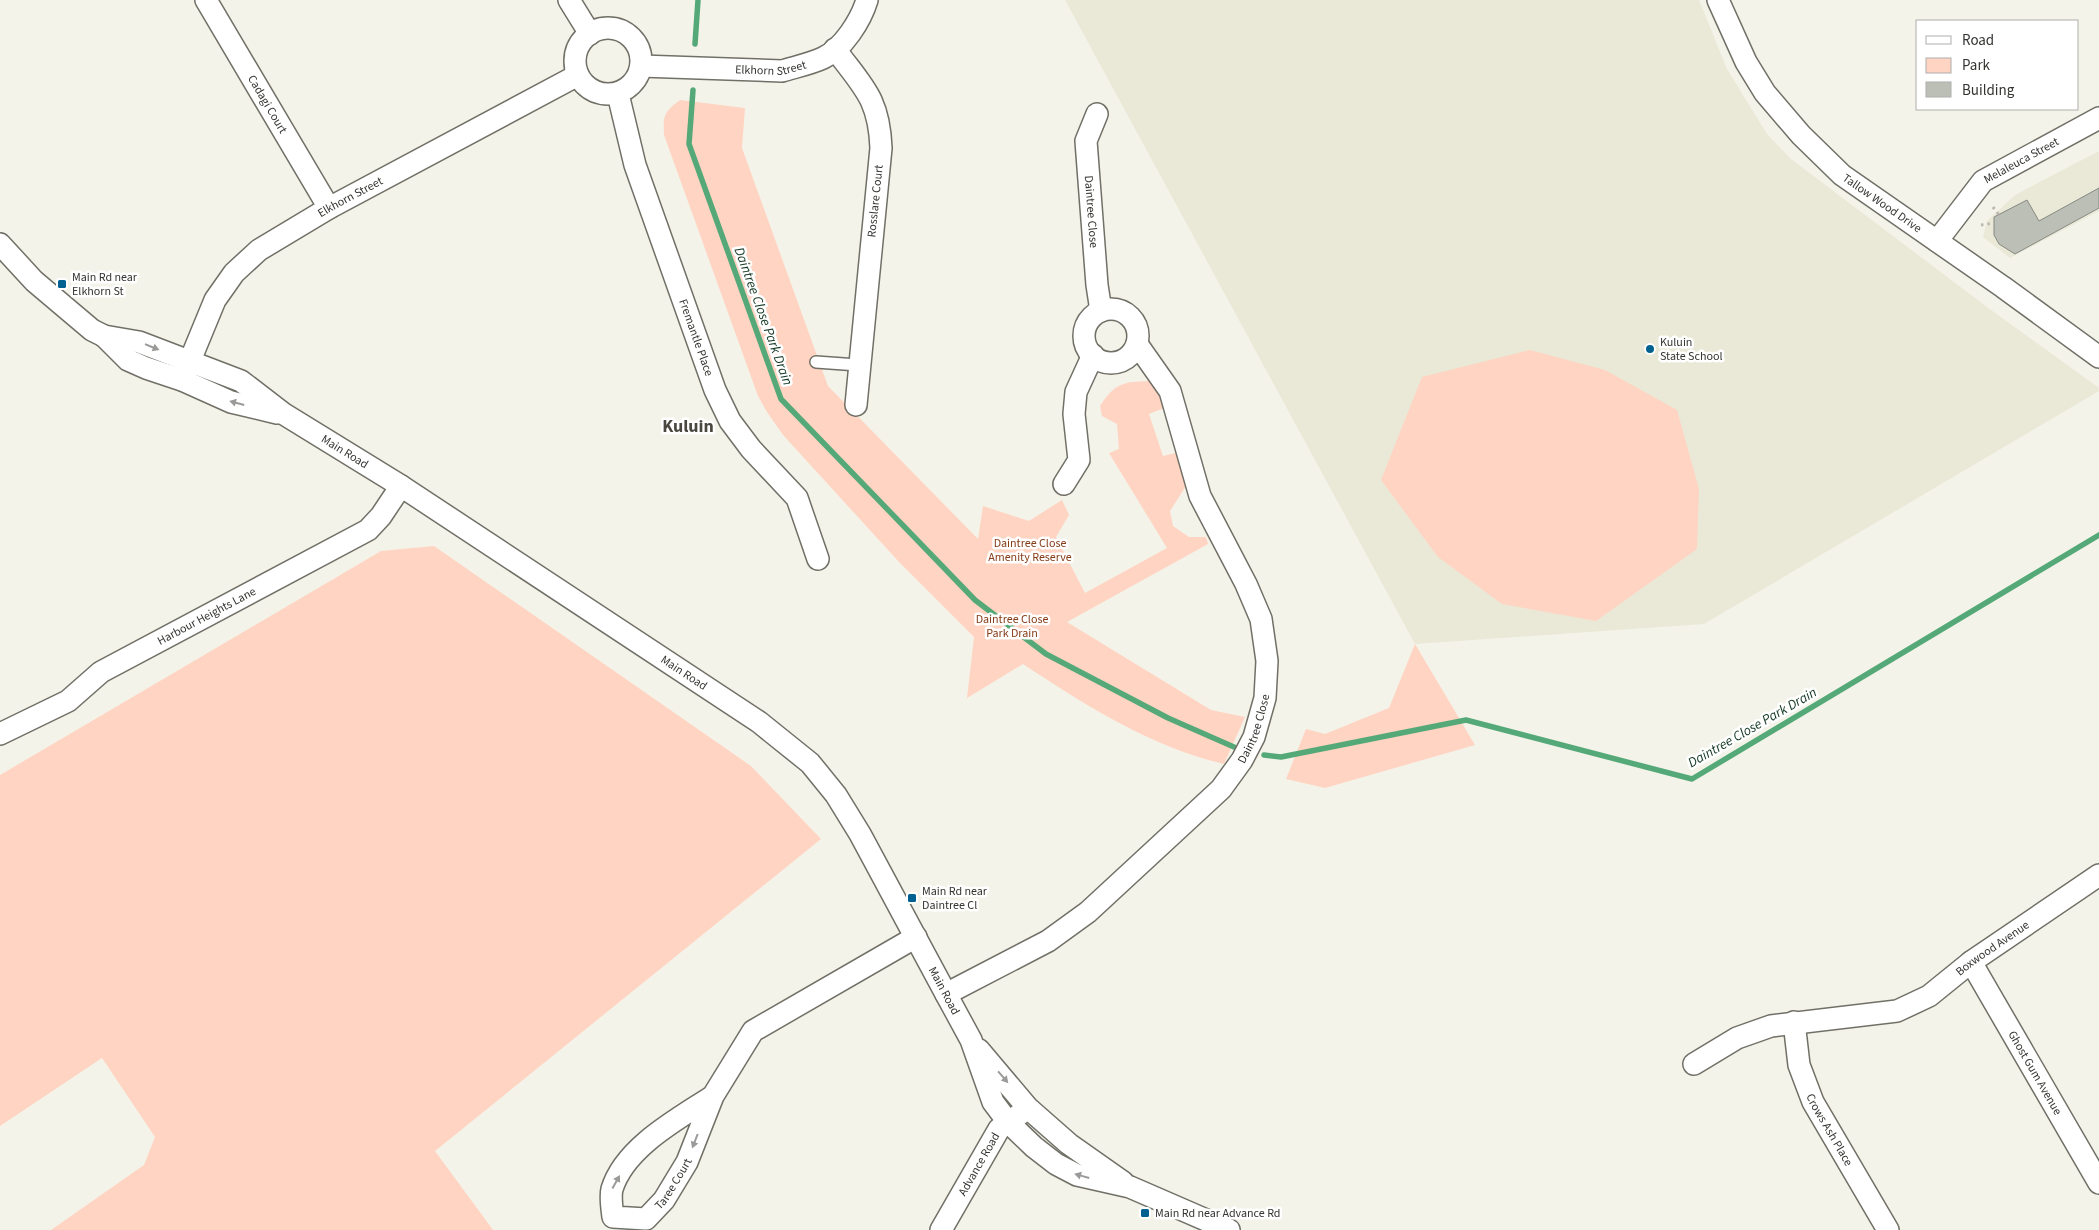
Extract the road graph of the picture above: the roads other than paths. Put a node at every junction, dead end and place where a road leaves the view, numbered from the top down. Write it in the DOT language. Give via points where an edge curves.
graph roads {
  1 [pos="206,0"];
  2 [pos="569,0"];
  3 [pos="867,0"];
  4 [pos="1718,0"];
  5 [pos="590,34"];
  6 [pos="835,49"];
  7 [pos="641,66"];
  8 [pos="578,75"];
  9 [pos="618,94"];
  10 [pos="1097,114"];
  11 [pos="2099,118"];
  12 [pos="329,208"];
  13 [pos="1937,242"];
  14 [pos="0,244"];
  15 [pos="1101,311"];
  16 [pos="104,336"];
  17 [pos="1137,344"];
  18 [pos="1093,355"];
  19 [pos="2099,357"];
  20 [pos="189,360"];
  21 [pos="816,362"];
  22 [pos="858,365"];
  23 [pos="182,380"];
  24 [pos="856,405"];
  25 [pos="284,414"];
  26 [pos="1064,484"];
  27 [pos="401,486"];
  28 [pos="818,559"];
  29 [pos="0,734"];
  30 [pos="2099,875"];
  31 [pos="916,937"];
  32 [pos="1971,962"];
  33 [pos="946,994"];
  34 [pos="1794,1022"];
  35 [pos="971,1040"];
  36 [pos="1694,1064"];
  37 [pos="713,1096"];
  38 [pos="1028,1108"];
  39 [pos="1008,1122"];
  40 [pos="2099,1183"];
  41 [pos="1130,1187"];
  42 [pos="941,1230"];
  43 [pos="1229,1230"];
  44 [pos="1888,1230"];
  1 -- 12 [label="street, Cadagi Court"];
  2 -- 5 [label="street"];
  3 -- 6 [label="street, Elkhorn Street" via="862,18"];
  4 -- 13 [label="street, Tallow Wood Drive" via="1746,62 1765,93 1801,135 1842,175"];
  5 -- 7 [label="street" via="614,28 630,36 639,49"];
  5 -- 8 [label="street" via="576,52"];
  6 -- 7 [label="street, Elkhorn Street" via="825,57 782,71"];
  6 -- 22 [label="street, Rosslare Court" via="866,89 880,128 881,148"];
  7 -- 9 [label="street" via="631,86"];
  8 -- 9 [label="street" via="594,92"];
  8 -- 12 [label="street, Elkhorn Street"];
  9 -- 28 [label="street, Fremantle Place" via="635,165 715,390 730,421 751,449 797,498"];
  10 -- 15 [label="street, Daintree Close" via="1086,141"];
  11 -- 13 [label="street, Melaleuca Street" via="1984,181"];
  12 -- 20 [label="street, Elkhorn Street" via="259,250 234,273 215,300"];
  13 -- 19 [label="street, Tallow Wood Drive"];
  14 -- 16 [label="street, Main Road" via="72,315"];
  15 -- 17 [label="street" via="1118,310 1133,319 1137,327"];
  15 -- 18 [label="street" via="1094,315 1085,330 1088,348"];
  16 -- 20 [label="street, Main Road, one-way" via="139,342"];
  16 -- 23 [label="street, Main Road" via="128,360"];
  17 -- 18 [label="street" via="1126,358 1118,362"];
  17 -- 33 [label="street, Daintree Close" via="1170,391 1200,496 1261,618 1267,661 1265,698 1254,738 1221,789 1088,912 1048,941"];
  18 -- 26 [label="street" via="1076,392 1074,414 1079,460"];
  20 -- 23 [label="street, Elkhorn Street"];
  20 -- 25 [label="street, Main Road" via="241,381"];
  21 -- 22 [label="lane"];
  22 -- 24 [label="street, Rosslare Court"];
  25 -- 23 [label="street, Main Road, one-way" via="232,402"];
  25 -- 27 [label="street, Main Road"];
  27 -- 29 [label="street, Harbour Heights Lane" via="368,530 101,672 68,701"];
  27 -- 31 [label="street, Main Road" via="759,722 810,764 836,795 860,834"];
  30 -- 32 [label="street, Boxwood Avenue"];
  31 -- 33 [label="street, Main Road"];
  31 -- 37 [label="street, Taree Court" via="753,1031"];
  32 -- 34 [label="street, Boxwood Avenue" via="1930,996 1897,1011"];
  32 -- 40 [label="street, Ghost Gum Avenue"];
  33 -- 35 [label="street, Main Road"];
  34 -- 36 [label="street" via="1753,1031"];
  34 -- 44 [label="street, Crows Ash Place" via="1799,1065 1813,1102"];
  35 -- 38 [label="street, Main Road, one-way"];
  35 -- 39 [label="street, Main Road" via="993,1102"];
  37 -- 37 [label="street, Taree Court, one-way" via="688,1162 664,1200 646,1219 612,1217 611,1190 629,1160 659,1131"];
  38 -- 39 [label="street, Advance Road"];
  38 -- 41 [label="street, Main Road" via="1069,1144"];
  41 -- 39 [label="street, Main Road, one-way" via="1077,1175 1056,1164"];
  39 -- 42 [label="street, Advance Road" via="999,1129"];
  41 -- 43 [label="street, Main Road"];
}
